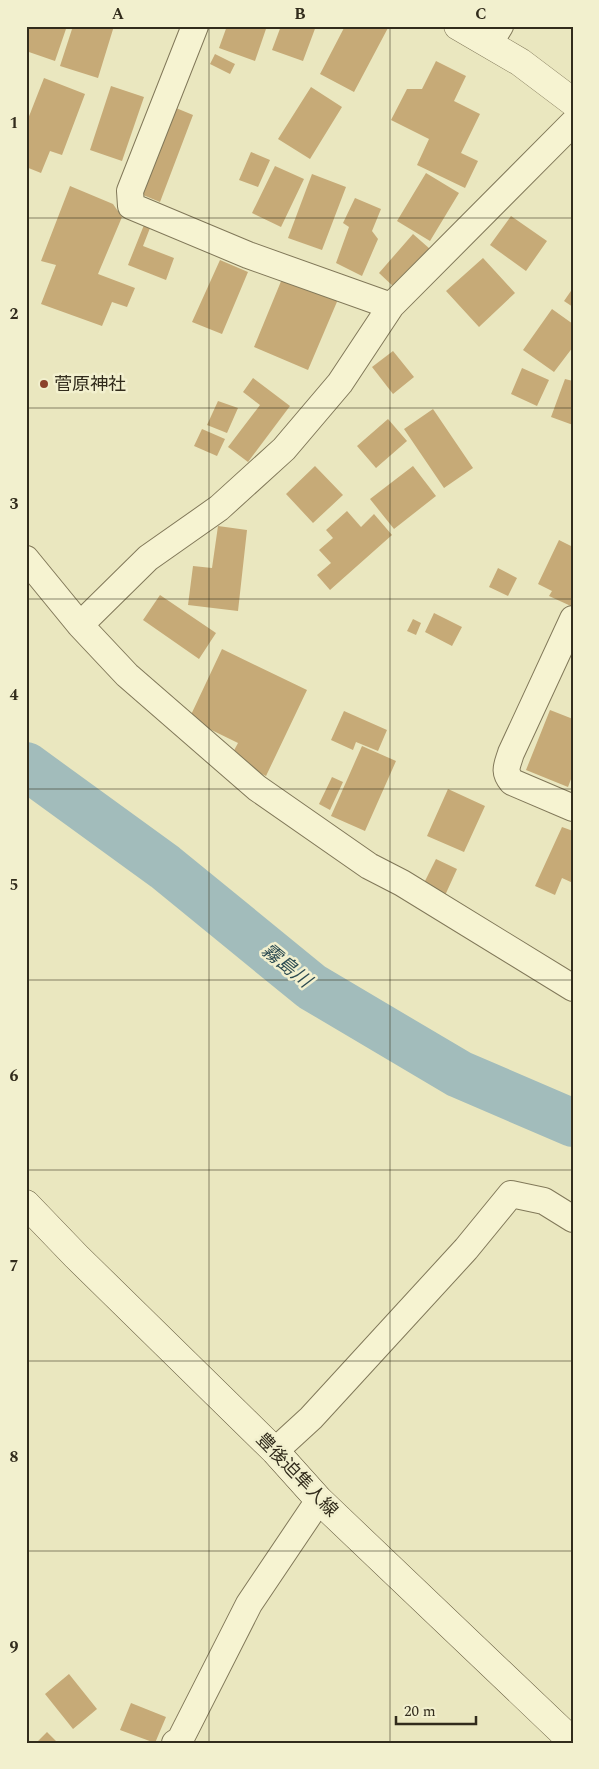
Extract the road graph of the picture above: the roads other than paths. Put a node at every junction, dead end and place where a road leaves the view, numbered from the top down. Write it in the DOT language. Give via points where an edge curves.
graph roads {
  1 [pos="195,26"];
  2 [pos="458,26"];
  3 [pos="494,35"];
  4 [pos="573,102"];
  5 [pos="573,123"];
  6 [pos="391,306"];
  7 [pos="26,559"];
  8 [pos="573,619"];
  9 [pos="80,626"];
  10 [pos="573,808"];
  11 [pos="573,988"];
  12 [pos="26,1204"];
  13 [pos="573,1219"];
  14 [pos="276,1451"];
  15 [pos="319,1500"];
  16 [pos="573,1742"];
  17 [pos="175,1743"];
  1 -- 6 [label="street" via="130,191 131,206 248,255"];
  2 -- 3 [label="main road"];
  3 -- 4 [label="main road" via="520,62"];
  5 -- 6 [label="street"];
  6 -- 9 [label="street" via="340,383 284,449 219,508 148,558"];
  7 -- 9 [label="street"];
  8 -- 10 [label="street" via="510,753 506,768 506,775 512,782"];
  9 -- 11 [label="street" via="127,675 257,788 369,866"];
  12 -- 14 [label="main road, 豊後迫隼人線"];
  13 -- 14 [label="street" via="544,1201 511,1194 311,1418"];
  14 -- 15 [label="main road, 豊後迫隼人線"];
  15 -- 16 [label="main road, 豊後迫隼人線"];
  15 -- 17 [label="street" via="249,1604 180,1740"];
}
